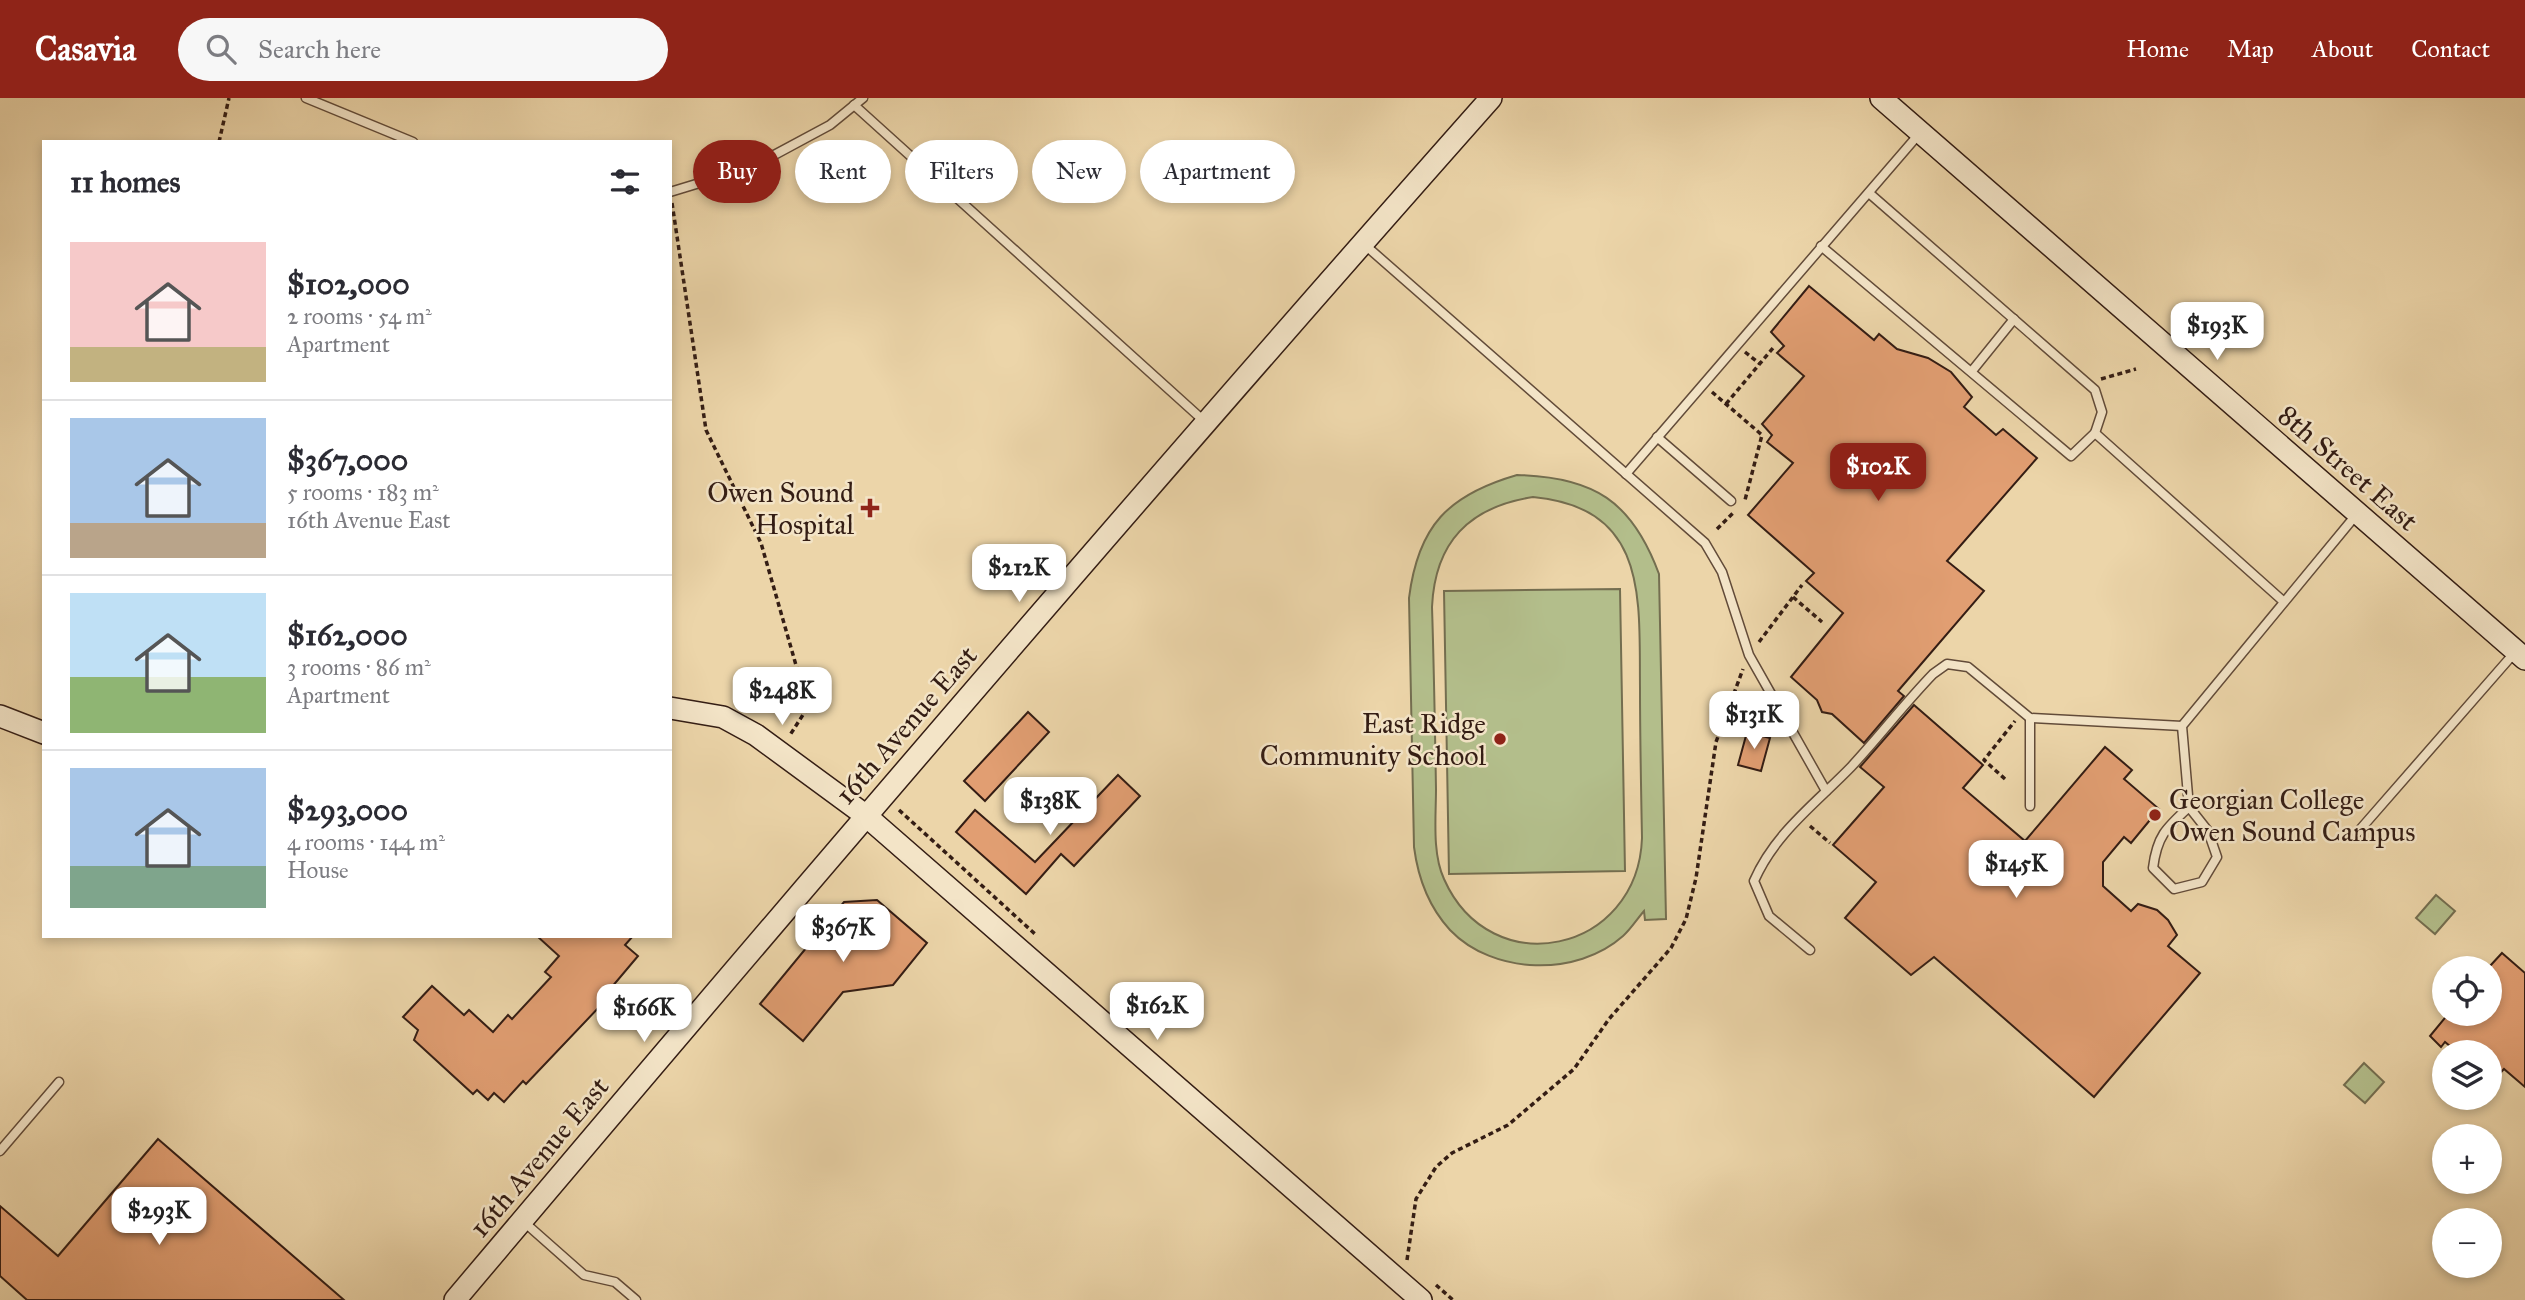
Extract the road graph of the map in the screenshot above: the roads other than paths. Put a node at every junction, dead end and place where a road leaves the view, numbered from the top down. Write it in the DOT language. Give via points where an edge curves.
graph roads {
  1 [pos="306,98"];
  2 [pos="863,98"];
  3 [pos="1491,98"];
  4 [pos="1881,98"];
  5 [pos="854,106"];
  6 [pos="1921,131"];
  7 [pos="407,140"];
  8 [pos="672,191"];
  9 [pos="1869,192"];
  10 [pos="1362,243"];
  11 [pos="1821,246"];
  12 [pos="2014,319"];
  13 [pos="1972,371"];
  14 [pos="1204,421"];
  15 [pos="2095,433"];
  16 [pos="1657,437"];
  17 [pos="1626,474"];
  18 [pos="1731,501"];
  19 [pos="2358,513"];
  20 [pos="2283,601"];
  21 [pos="2520,655"];
  22 [pos="672,708"];
  23 [pos="2026,715"];
  24 [pos="0,716"];
  25 [pos="2182,726"];
  26 [pos="42,732"];
  27 [pos="1826,791"];
  28 [pos="2030,806"];
  29 [pos="2189,807"];
  30 [pos="865,815"];
  31 [pos="2357,833"];
  32 [pos="1810,950"];
  33 [pos="59,1082"];
  34 [pos="0,1151"];
  35 [pos="522,1220"];
  36 [pos="455,1300"];
  37 [pos="636,1300"];
  38 [pos="1421,1300"];
  1 -- 7 [label="lane"];
  2 -- 5 [label="lane"];
  3 -- 10 [label="street, 16th Avenue East"];
  4 -- 6 [label="street, 8th Street East"];
  5 -- 8 [label="lane" via="830,125 752,167"];
  5 -- 14 [label="lane"];
  6 -- 9 [label="lane"];
  6 -- 19 [label="street, 8th Street East"];
  9 -- 11 [label="lane"];
  9 -- 12 [label="lane"];
  10 -- 14 [label="street, 16th Avenue East"];
  10 -- 17 [label="lane"];
  11 -- 13 [label="lane"];
  11 -- 16 [label="lane"];
  12 -- 13 [label="lane"];
  12 -- 15 [label="lane" via="2095,390 2102,412"];
  13 -- 15 [label="lane" via="2071,456"];
  14 -- 30 [label="street, 16th Avenue East"];
  15 -- 20 [label="lane"];
  16 -- 17 [label="lane"];
  16 -- 18 [label="lane"];
  17 -- 27 [label="lane" via="1705,543 1721,572 1749,655"];
  19 -- 20 [label="lane"];
  19 -- 21 [label="street, 8th Street East"];
  20 -- 25 [label="lane"];
  21 -- 31 [label="lane"];
  22 -- 30 [label="street" via="723,717 756,734"];
  23 -- 25 [label="lane"];
  23 -- 27 [label="lane" via="1968,667 1947,664"];
  23 -- 28 [label="lane"];
  24 -- 26 [label="street"];
  25 -- 29 [label="lane"];
  27 -- 32 [label="lane" via="1776,841 1755,881 1769,916"];
  29 -- 29 [label="lane" via="2208,831 2217,858 2202,882 2174,889 2153,868 2156,844"];
  30 -- 35 [label="street, 16th Avenue East"];
  30 -- 38 [label="street"];
  33 -- 34 [label="lane"];
  35 -- 36 [label="street, 16th Avenue East"];
  35 -- 37 [label="lane" via="583,1275 615,1282"];
}
